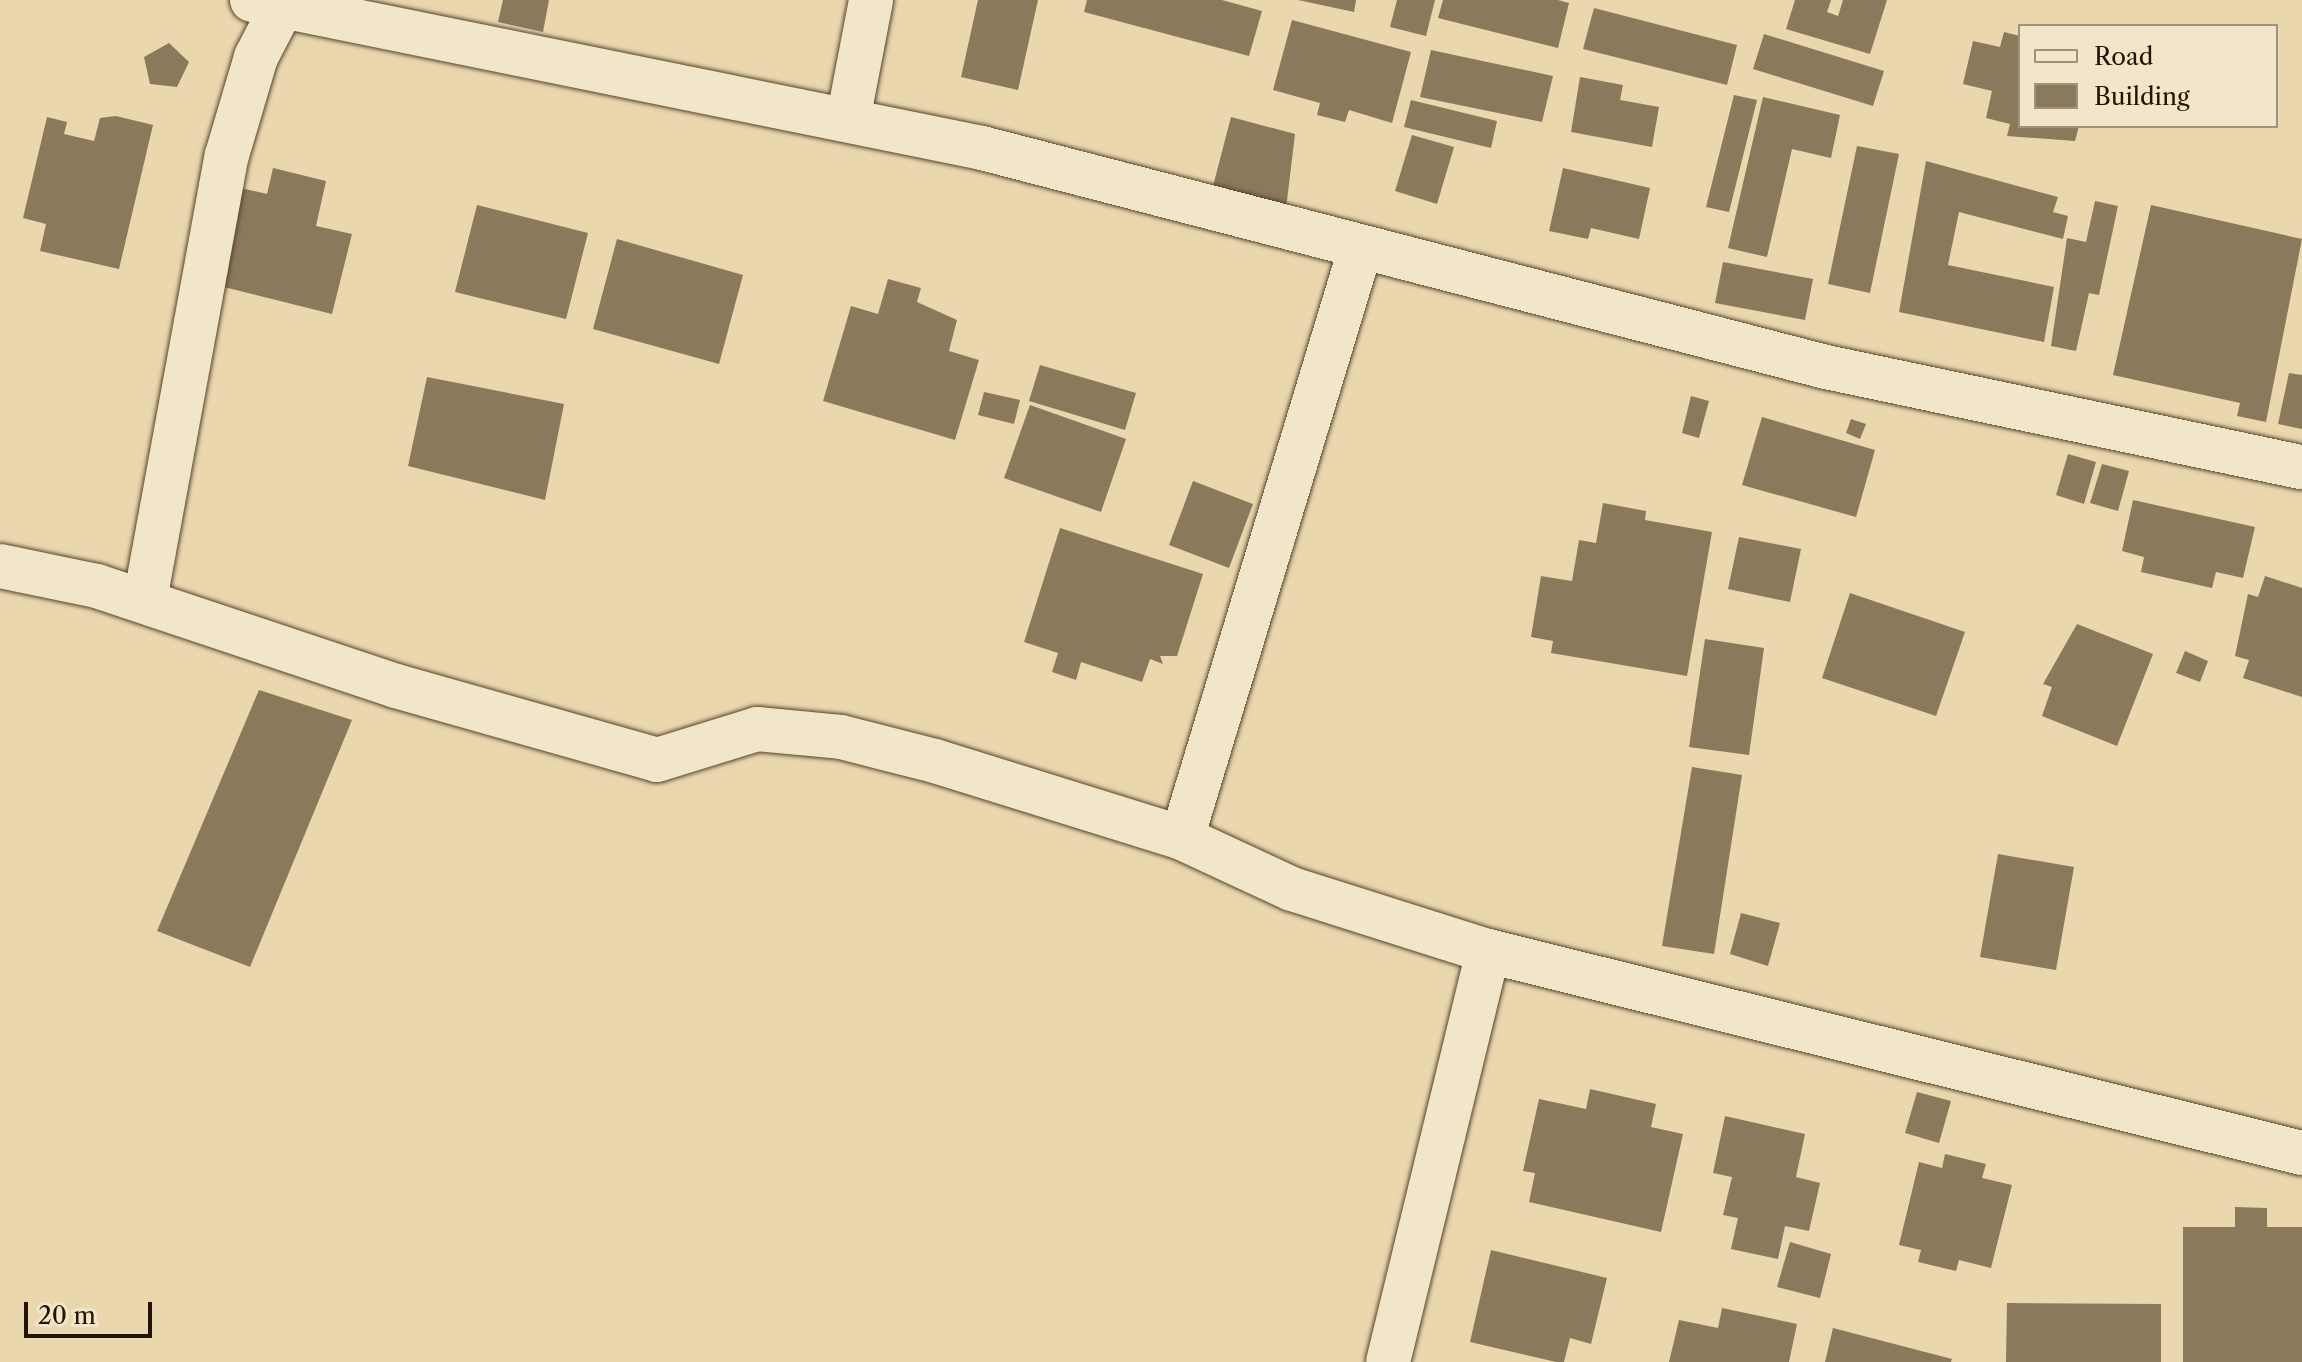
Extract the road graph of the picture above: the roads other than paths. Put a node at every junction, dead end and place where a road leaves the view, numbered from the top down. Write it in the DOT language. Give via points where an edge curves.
graph roads {
  1 [pos="871,0"];
  2 [pos="267,4"];
  3 [pos="848,120"];
  4 [pos="1360,250"];
  5 [pos="2302,467"];
  6 [pos="0,566"];
  7 [pos="145,600"];
  8 [pos="1182,838"];
  9 [pos="1488,951"];
  10 [pos="2302,1153"];
  11 [pos="1388,1362"];
  1 -- 3 [label="street"];
  2 -- 3 [label="street"];
  2 -- 7 [label="street" via="227,155"];
  3 -- 4 [label="street"];
  4 -- 5 [label="street" via="1826,367"];
  4 -- 8 [label="street"];
  6 -- 7 [label="street"];
  7 -- 8 [label="street" via="396,686 657,760 735,732 841,737"];
  8 -- 9 [label="street" via="1292,889"];
  9 -- 10 [label="street"];
  9 -- 11 [label="street"];
}
